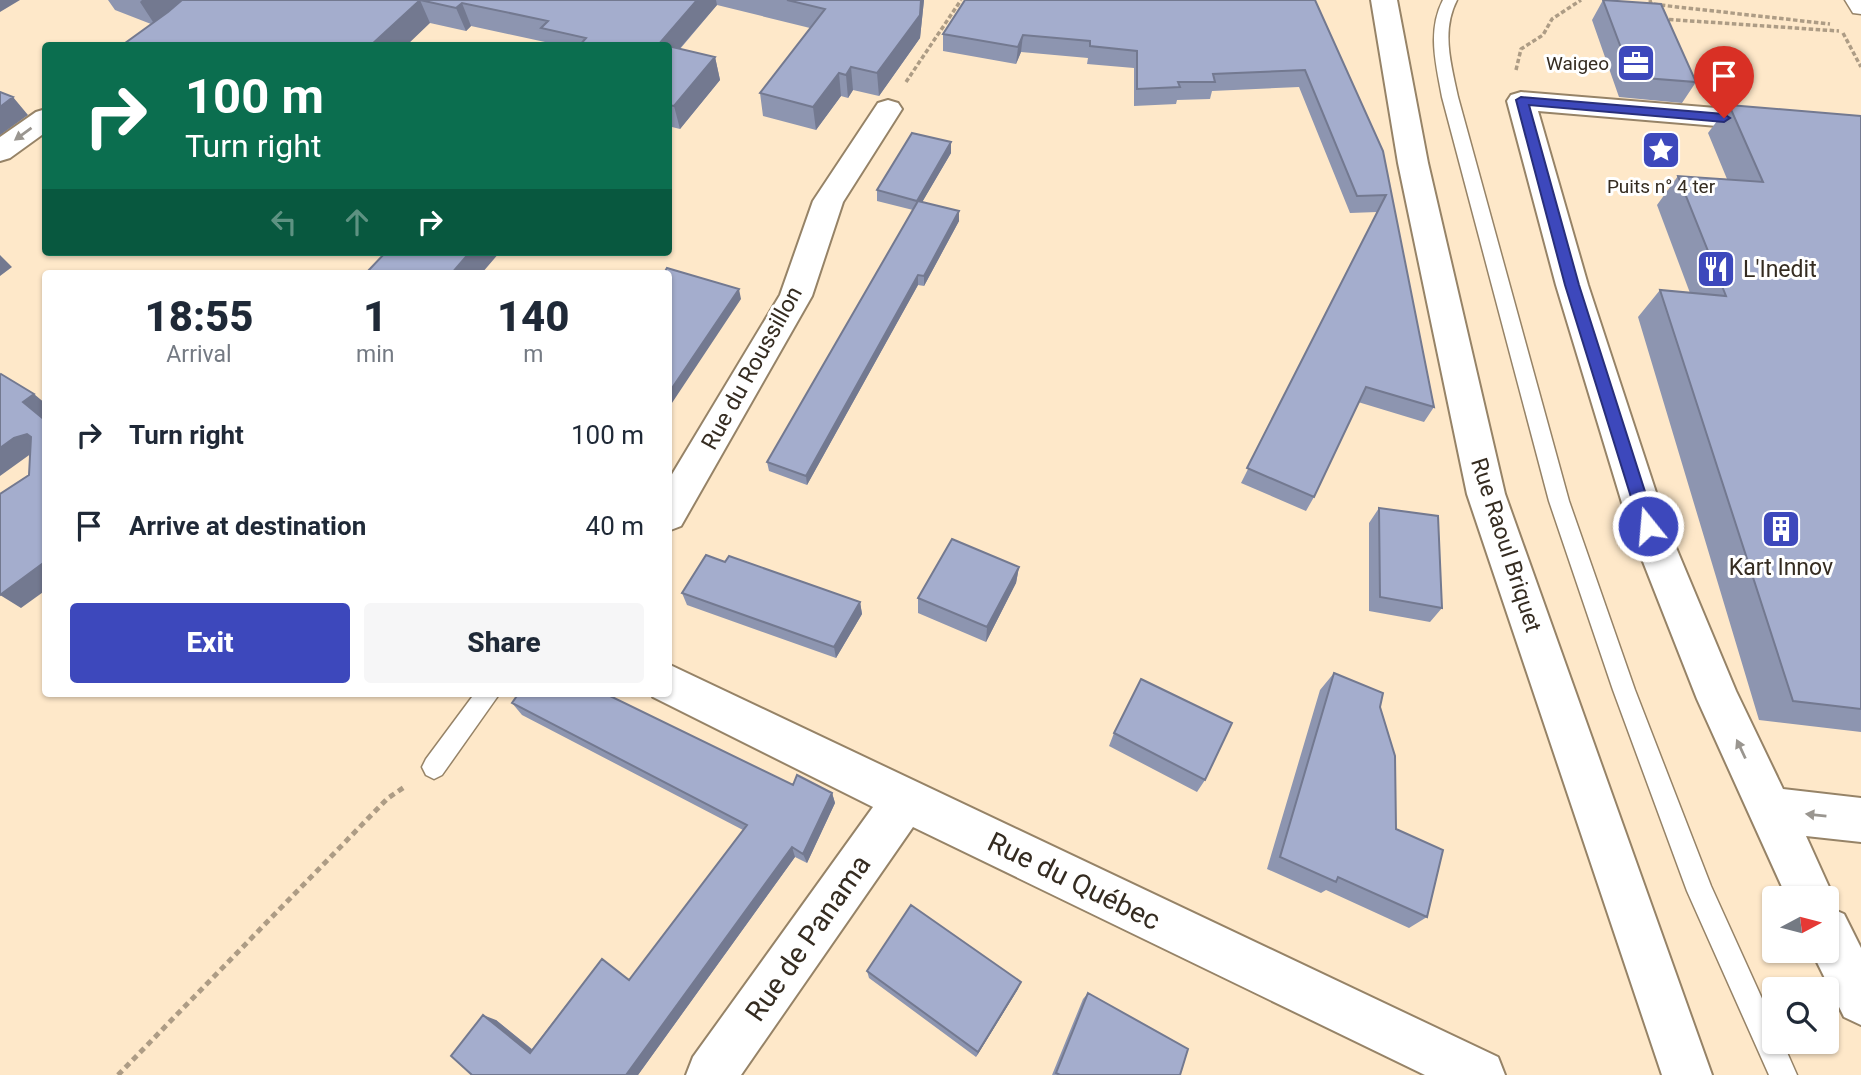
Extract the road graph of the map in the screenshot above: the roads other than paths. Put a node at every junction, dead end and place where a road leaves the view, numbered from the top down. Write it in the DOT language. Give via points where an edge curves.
graph roads {
  1 [pos="1384,0"];
  2 [pos="1450,0"];
  3 [pos="1856,0"];
  4 [pos="1861,8"];
  5 [pos="888,109"];
  6 [pos="42,121"];
  7 [pos="1861,129"];
  8 [pos="0,151"];
  9 [pos="672,508"];
  10 [pos="672,685"];
  11 [pos="486,697"];
  12 [pos="434,767"];
  13 [pos="905,800"];
  14 [pos="1770,810"];
  15 [pos="1861,820"];
  16 [pos="1805,886"];
  17 [pos="1839,955"];
  18 [pos="1861,1000"];
  19 [pos="712,1075"];
  20 [pos="1480,1075"];
  21 [pos="1686,1075"];
  22 [pos="1783,1075"];
  1 -- 21 [label="street, Rue Raoul Briquet" via="1413,163 1486,494"];
  2 -- 22 [label="lane" via="1441,34 1450,97 1559,502 1700,891"];
  3 -- 4 [label="street"];
  5 -- 9 [label="street, Rue du Roussillon" via="828,201 796,296"];
  6 -- 8 [label="street, one-way"];
  14 -- 7 [label="street, one-way" via="1718,699 1648,526 1572,285 1521,100"];
  10 -- 13 [label="street, Rue du Québec"];
  11 -- 12 [label="lane"];
  13 -- 19 [label="street, Rue de Panama"];
  13 -- 20 [label="street, Rue du Québec"];
  15 -- 14 [label="street, one-way"];
  14 -- 16 [label="street"];
  17 -- 18 [label="street"];
}
